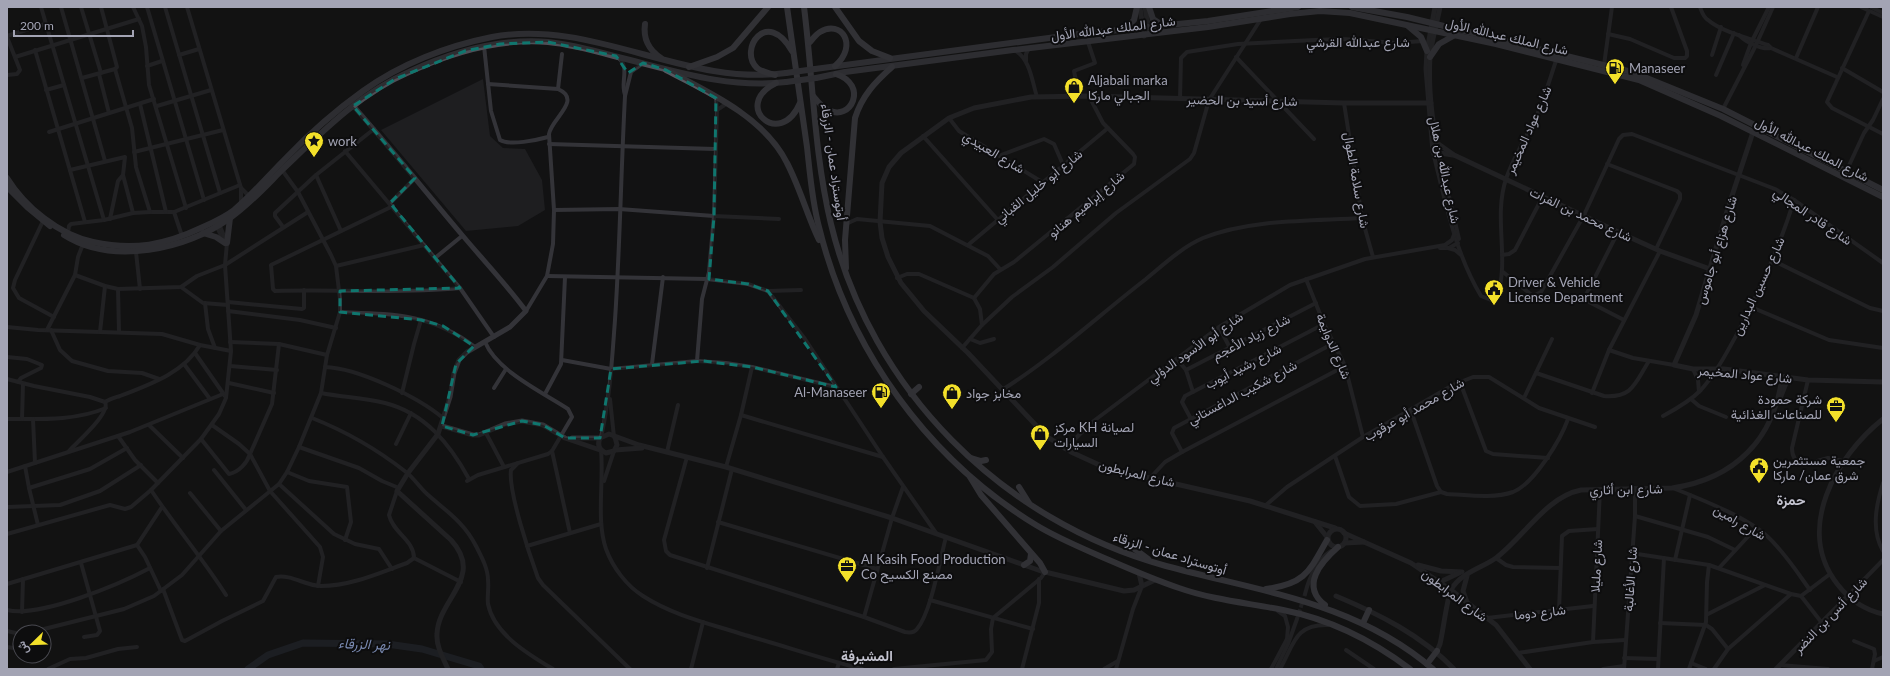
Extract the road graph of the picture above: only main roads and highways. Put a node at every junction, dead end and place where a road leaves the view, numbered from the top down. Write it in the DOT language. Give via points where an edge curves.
graph roads {
  1 [pos="768,7"];
  2 [pos="787,7"];
  3 [pos="804,7"];
  4 [pos="835,7"];
  5 [pos="1139,7"];
  6 [pos="1149,7"];
  7 [pos="1298,7"];
  8 [pos="1352,7"];
  9 [pos="1290,9"];
  10 [pos="645,24"];
  11 [pos="1405,24"];
  12 [pos="1164,26"];
  13 [pos="1434,27"];
  14 [pos="1124,30"];
  15 [pos="1455,35"];
  16 [pos="809,43"];
  17 [pos="960,48"];
  18 [pos="634,52"];
  19 [pos="794,54"];
  20 [pos="961,57"];
  21 [pos="890,58"];
  22 [pos="632,60"];
  23 [pos="668,61"];
  24 [pos="405,65"];
  25 [pos="835,66"];
  26 [pos="689,67"];
  27 [pos="892,67"];
  28 [pos="666,70"];
  29 [pos="408,72"];
  30 [pos="775,74"];
  31 [pos="836,74"];
  32 [pos="776,83"];
  33 [pos="814,97"];
  34 [pos="800,102"];
  35 [pos="351,104"];
  36 [pos="7,178"];
  37 [pos="7,187"];
  38 [pos="1883,190"];
  39 [pos="1883,197"];
  40 [pos="230,218"];
  41 [pos="217,223"];
  42 [pos="203,233"];
  43 [pos="826,254"];
  44 [pos="848,279"];
  45 [pos="919,387"];
  46 [pos="911,394"];
  47 [pos="964,454"];
  48 [pos="986,460"];
  49 [pos="968,474"];
  50 [pos="1020,487"];
  51 [pos="1032,507"];
  52 [pos="1327,539"];
  53 [pos="1132,547"];
  54 [pos="1337,547"];
  55 [pos="1031,554"];
  56 [pos="1151,561"];
  57 [pos="1024,565"];
  58 [pos="1045,572"];
  59 [pos="1260,590"];
  60 [pos="1329,608"];
  61 [pos="1369,610"];
  62 [pos="1363,623"];
  63 [pos="1437,651"];
  64 [pos="1427,664"];
  65 [pos="1410,669"];
  66 [pos="1433,669"];
  1 -- 26 [label="highway" via="733,48"];
  2 -- 19 [label="highway, أوتوستراد عمان - الزرقاء"];
  3 -- 16 [label="highway, أوتوستراد عمان - الزرقاء"];
  4 -- 21 [label="highway" via="859,41 872,51"];
  5 -- 14 [label="main road" via="1134,20"];
  6 -- 12 [label="main road" via="1155,21"];
  7 -- 9 [label="main road, شارع الملك عبدالله الأول"];
  8 -- 13 [label="main road, شارع الملك عبدالله الأول"];
  9 -- 11 [label="main road, شارع الملك عبدالله الأول" via="1335,12"];
  9 -- 12 [label="main road, شارع الملك عبدالله الأول"];
  9 -- 20 [label="main road, شارع الملك عبدالله الأول" via="1262,18 1147,35"];
  10 -- 23 [label="main road" via="648,45"];
  11 -- 13 [label="main road, شارع الملك عبدالله الأول"];
  11 -- 15 [label="main road" via="1418,34 1428,54"];
  12 -- 14 [label="main road, شارع الملك عبدالله الأول"];
  13 -- 15 [label="main road, شارع الملك عبدالله الأول"];
  13 -- 38 [label="main road, شارع الملك عبدالله الأول" via="1604,64 1647,78 1723,109"];
  14 -- 17 [label="main road, شارع الملك عبدالله الأول"];
  15 -- 39 [label="main road, شارع الملك عبدالله الأول" via="1639,80 1721,116"];
  16 -- 25 [label="highway" via="825,30 834,29 843,34 847,43 846,52"];
  16 -- 33 [label="highway, أوتوستراد عمان - الزرقاء"];
  17 -- 20 [label="main road"];
  17 -- 21 [label="main road, شارع الملك عبدالله الأول"];
  18 -- 22 [label="main road"];
  18 -- 23 [label="main road, شارع الملك عبدالله الأول"];
  18 -- 24 [label="main road, شارع الملك عبدالله الأول" via="563,36 512,35 462,44"];
  19 -- 30 [label="highway" via="786,40 776,33 765,33 755,39 751,50 757,68"];
  19 -- 34 [label="highway, أوتوستراد عمان - الزرقاء"];
  20 -- 27 [label="main road, شارع الملك عبدالله الأول"];
  21 -- 25 [label="main road, شارع الملك عبدالله الأول"];
  22 -- 28 [label="main road, شارع الملك عبدالله الأول"];
  22 -- 29 [label="main road, شارع الملك عبدالله الأول" via="548,42 516,42 484,46 458,53"];
  23 -- 26 [label="main road, شارع الملك عبدالله الأول"];
  24 -- 29 [label="main road"];
  24 -- 35 [label="main road, شارع الملك عبدالله الأول" via="377,81"];
  25 -- 30 [label="main road, شارع الملك عبدالله الأول, bridge"];
  26 -- 30 [label="main road, شارع الملك عبدالله الأول" via="721,73"];
  27 -- 31 [label="main road, شارع الملك عبدالله الأول"];
  27 -- 44 [label="highway" via="870,88 857,112 846,224"];
  28 -- 32 [label="main road, شارع الملك عبدالله الأول" via="724,82"];
  28 -- 43 [label="highway" via="758,125 787,162"];
  29 -- 35 [label="main road, شارع الملك عبدالله الأول"];
  31 -- 32 [label="main road, شارع الملك عبدالله الأول, bridge"];
  31 -- 33 [label="highway" via="846,79 854,88 854,98 850,106 842,111 833,112 823,107"];
  32 -- 34 [label="highway" via="762,92 757,102 758,111 764,119 776,124 788,121"];
  33 -- 44 [label="highway, أوتوستراد عمان - الزرقاء" via="825,197 836,244"];
  34 -- 43 [label="highway, أوتوستراد عمان - الزرقاء" via="814,202"];
  35 -- 40 [label="main road"];
  35 -- 41 [label="main road" via="289,155 250,196"];
  36 -- 41 [label="main road" via="20,195 39,212 68,233 86,241 128,247 159,243"];
  37 -- 42 [label="main road" via="43,221 68,238 83,244 118,252 136,252 157,249"];
  40 -- 41 [label="main road"];
  40 -- 42 [label="main road" via="226,244"];
  41 -- 42 [label="main road"];
  43 -- 49 [label="highway, أوتوستراد عمان - الزرقاء" via="847,310 881,373 923,430"];
  44 -- 46 [label="highway, أوتوستراد عمان - الزرقاء" via="879,346"];
  45 -- 46 [label="highway"];
  46 -- 47 [label="highway, أوتوستراد عمان - الزرقاء"];
  47 -- 48 [label="highway" via="977,460"];
  47 -- 51 [label="highway, أوتوستراد عمان - الزرقاء" via="994,480"];
  49 -- 55 [label="highway" via="981,496"];
  49 -- 65 [label="highway, أوتوستراد عمان - الزرقاء" via="1008,506 1049,533 1139,573 1206,596 1270,607 1333,625 1371,643"];
  50 -- 51 [label="highway"];
  51 -- 56 [label="highway, أوتوستراد عمان - الزرقاء" via="1090,538"];
  52 -- 59 [label="highway" via="1301,579 1287,585"];
  53 -- 56 [label="highway"];
  54 -- 60 [label="highway" via="1325,560 1314,580 1313,589 1316,597"];
  55 -- 57 [label="highway" via="1030,561"];
  55 -- 58 [label="highway"];
  56 -- 59 [label="highway, أوتوستراد عمان - الزرقاء"];
  59 -- 60 [label="highway, أوتوستراد عمان - الزرقاء"];
  60 -- 62 [label="highway, أوتوستراد عمان - الزرقاء"];
  61 -- 62 [label="highway"];
  62 -- 64 [label="highway, أوتوستراد عمان - الزرقاء" via="1395,641"];
  63 -- 64 [label="highway"];
  64 -- 66 [label="highway, أوتوستراد عمان - الزرقاء"];
}
